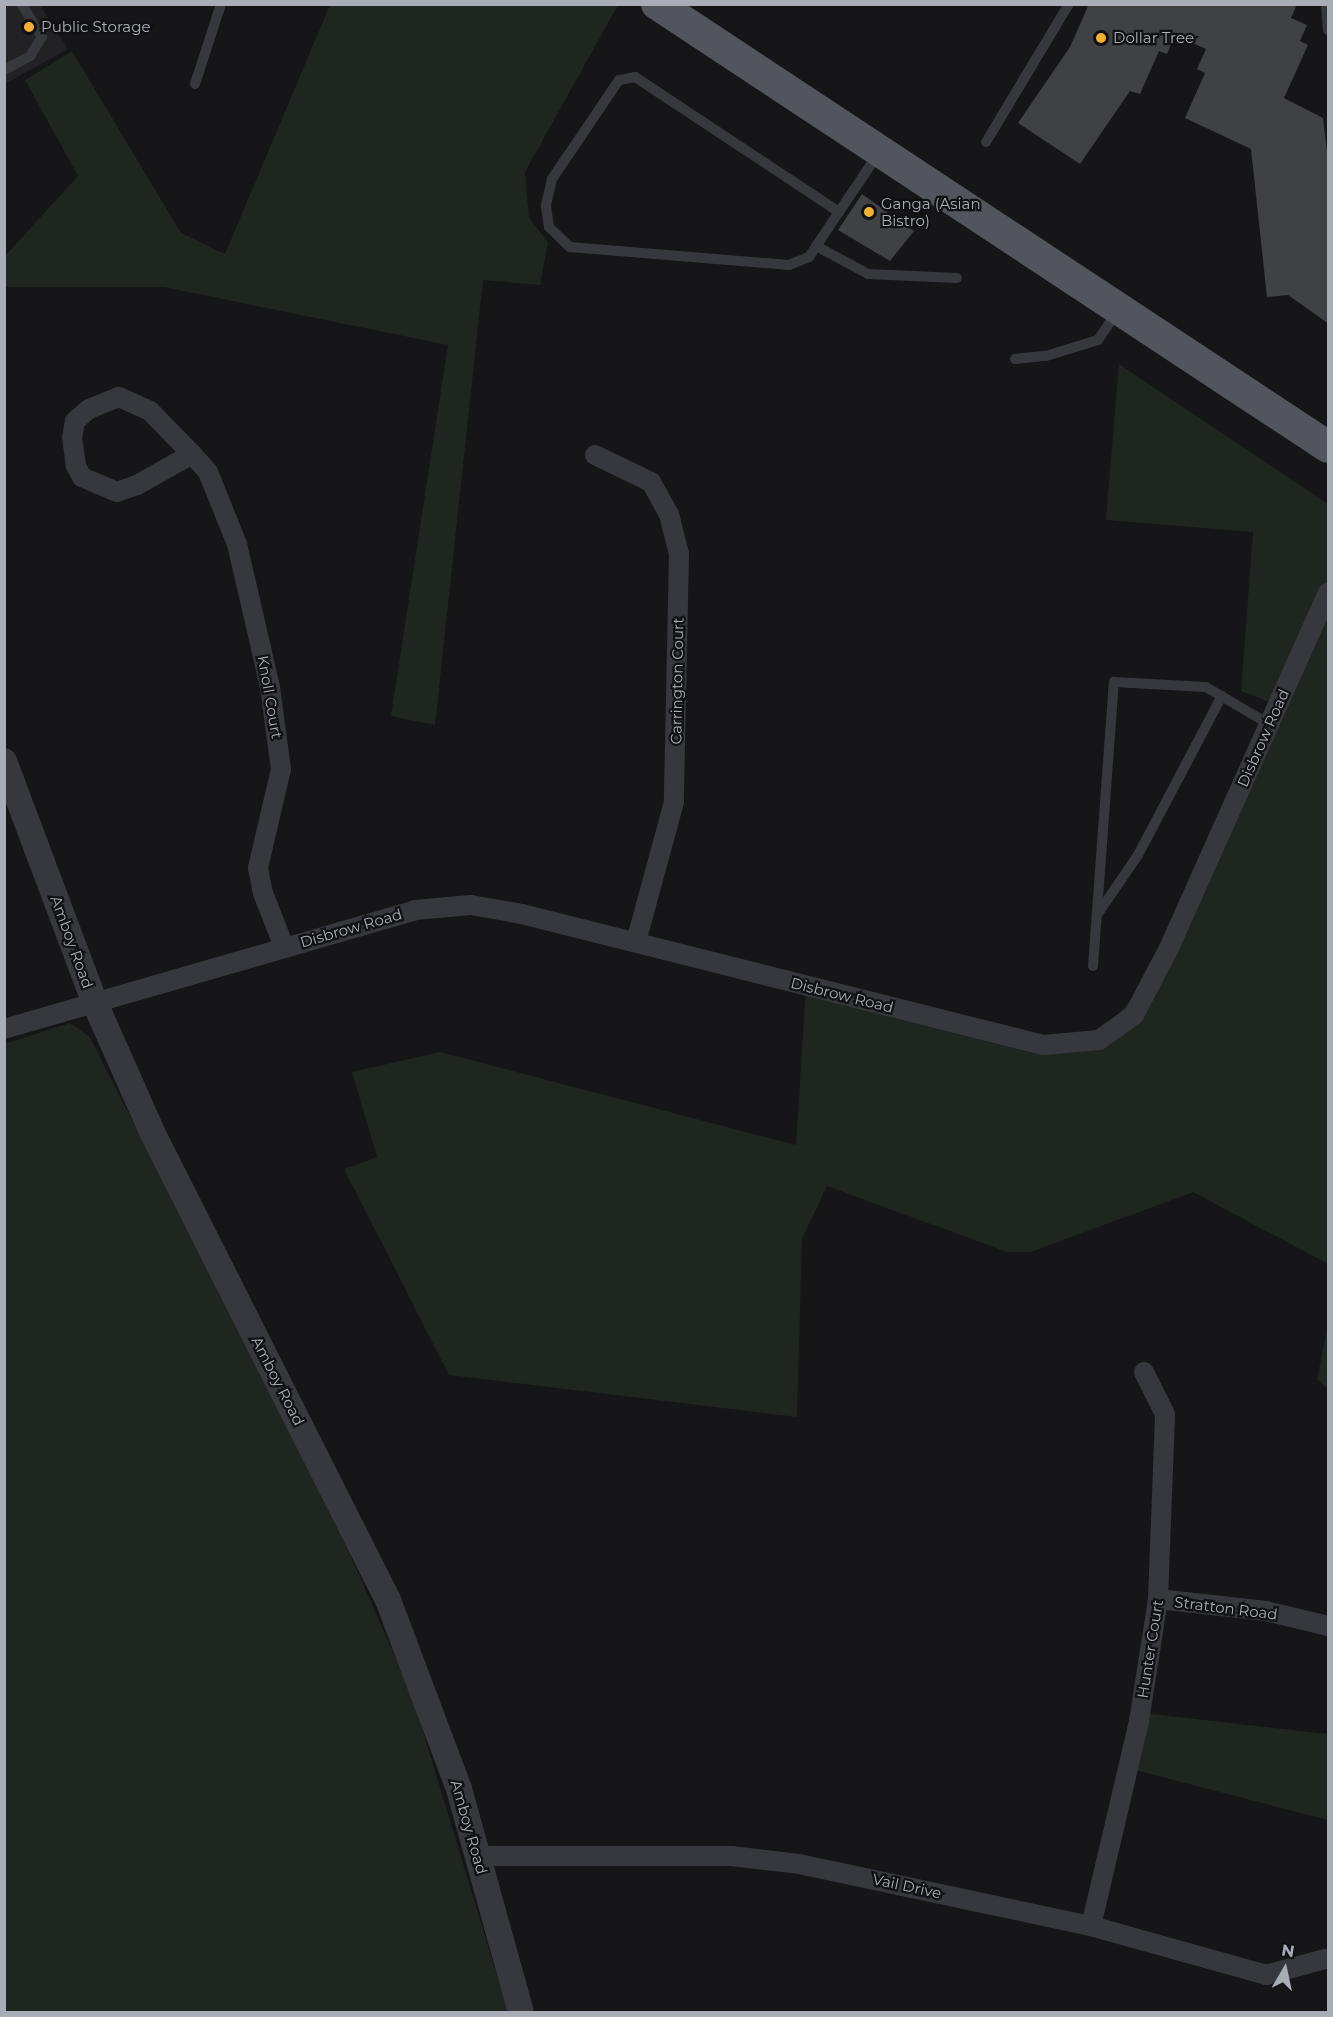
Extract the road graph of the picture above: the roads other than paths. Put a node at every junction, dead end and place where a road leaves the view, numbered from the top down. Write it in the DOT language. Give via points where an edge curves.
graph roads {
  1 [pos="21,4"];
  2 [pos="221,4"];
  3 [pos="657,4"];
  4 [pos="1069,4"];
  5 [pos="1326,4"];
  6 [pos="1329,30"];
  7 [pos="4,70"];
  8 [pos="195,84"];
  9 [pos="986,142"];
  10 [pos="880,152"];
  11 [pos="839,212"];
  12 [pos="816,246"];
  13 [pos="957,278"];
  14 [pos="1119,309"];
  15 [pos="1015,359"];
  16 [pos="1329,447"];
  17 [pos="192,454"];
  18 [pos="595,455"];
  19 [pos="1329,593"];
  20 [pos="1222,696"];
  21 [pos="1269,724"];
  22 [pos="4,761"];
  23 [pos="1097,915"];
  24 [pos="636,942"];
  25 [pos="284,947"];
  26 [pos="1093,966"];
  27 [pos="94,1001"];
  28 [pos="4,1029"];
  29 [pos="1144,1372"];
  30 [pos="1158,1599"];
  31 [pos="1329,1626"];
  32 [pos="478,1856"];
  33 [pos="1091,1926"];
  34 [pos="1325,1959"];
  35 [pos="521,2013"];
  1 -- 7 [label="lane" via="42,37 30,56"];
  2 -- 8 [label="lane"];
  3 -- 10 [label="main road"];
  4 -- 9 [label="lane"];
  5 -- 6 [label="lane"];
  10 -- 11 [label="lane"];
  10 -- 14 [label="main road"];
  11 -- 12 [label="lane"];
  11 -- 12 [label="lane" via="635,77 619,80 552,179 546,206 549,227 570,247 789,265 808,257"];
  12 -- 13 [label="lane" via="868,274"];
  14 -- 15 [label="lane" via="1098,340 1046,356"];
  14 -- 16 [label="main road"];
  17 -- 17 [label="street, Knoll Court" via="150,411 119,397 89,409 75,422 72,438 76,466 82,477 107,491 137,485"];
  17 -- 25 [label="street, Knoll Court" via="208,471 237,544 270,687 281,769 258,868"];
  18 -- 24 [label="street, Carrington Court" via="651,482 669,514 679,554 674,802"];
  19 -- 21 [label="street, Disbrow Road"];
  20 -- 21 [label="lane"];
  20 -- 23 [label="lane" via="1138,855"];
  20 -- 23 [label="lane" via="1206,687 1114,682"];
  21 -- 24 [label="street, Disbrow Road" via="1169,948 1134,1015 1099,1040 1043,1045"];
  22 -- 27 [label="street, Amboy Road"];
  23 -- 26 [label="lane"];
  24 -- 25 [label="street, Disbrow Road" via="471,905 416,910"];
  25 -- 27 [label="street, Disbrow Road"];
  27 -- 28 [label="street, Disbrow Road"];
  27 -- 32 [label="street, Amboy Road" via="153,1134 388,1600 459,1788"];
  29 -- 30 [label="street, Hunter Court" via="1165,1414"];
  30 -- 31 [label="street, Stratton Road" via="1266,1611"];
  30 -- 33 [label="street, Hunter Court" via="1139,1721"];
  32 -- 33 [label="street, Vail Drive" via="731,1856 858,1875"];
  32 -- 35 [label="street, Amboy Road"];
  33 -- 34 [label="street, Vail Drive" via="1266,1975"];
}
